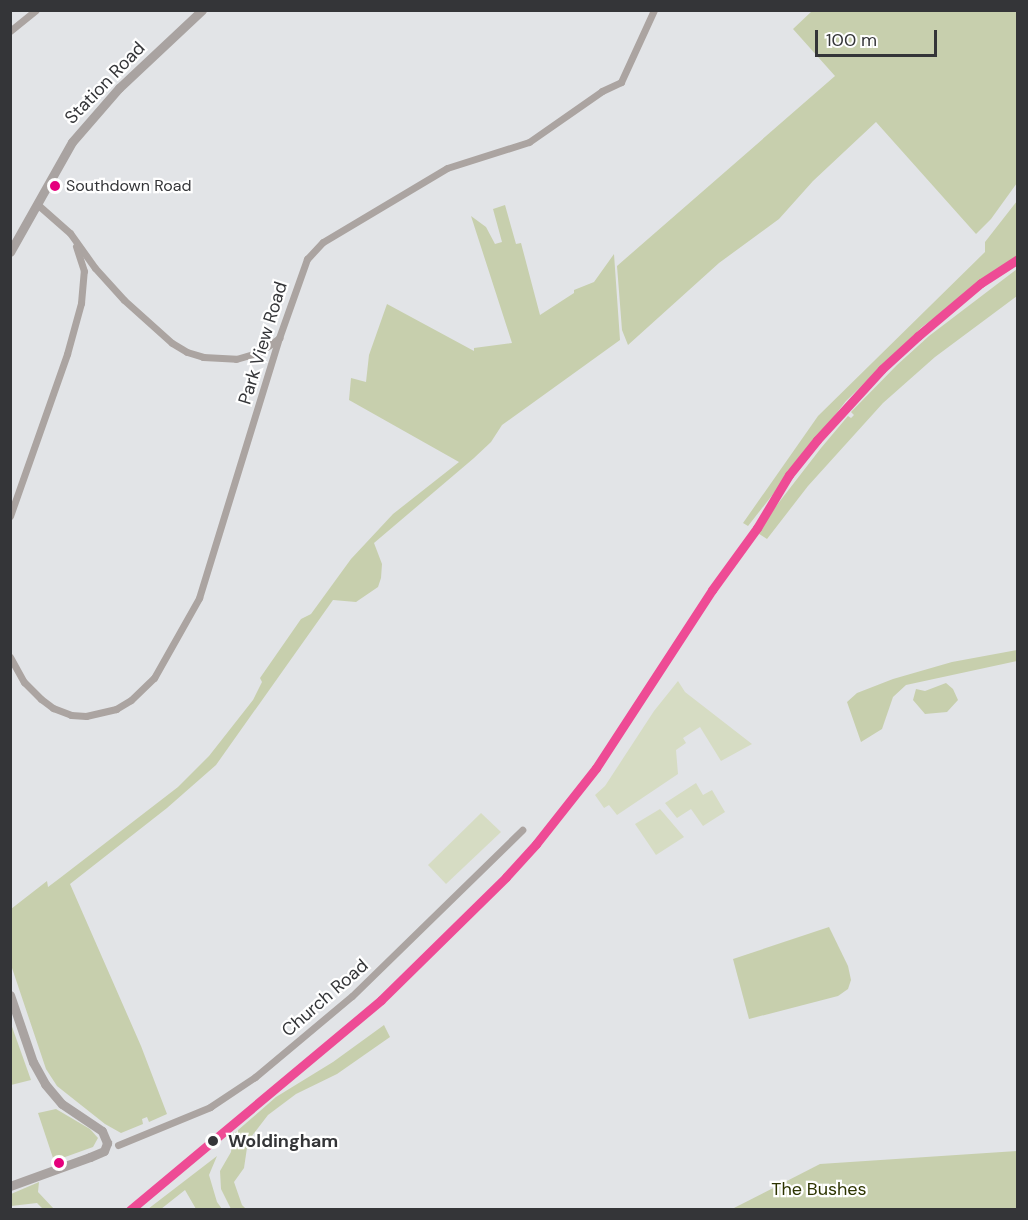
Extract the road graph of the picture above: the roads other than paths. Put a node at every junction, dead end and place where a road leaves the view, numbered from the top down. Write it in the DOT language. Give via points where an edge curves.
graph roads {
  1 [pos="36,10"];
  2 [pos="202,10"];
  3 [pos="654,10"];
  4 [pos="10,31"];
  5 [pos="37,204"];
  6 [pos="70,233"];
  7 [pos="10,252"];
  8 [pos="279,338"];
  9 [pos="10,516"];
  10 [pos="10,657"];
  11 [pos="522,830"];
  12 [pos="10,995"];
  13 [pos="107,1143"];
  14 [pos="118,1145"];
  15 [pos="10,1186"];
  1 -- 4 [label="street"];
  2 -- 5 [label="street, Station Road" via="97,112 72,142"];
  3 -- 8 [label="street, Park View Road" via="621,82 529,142 447,168 323,242 307,259"];
  5 -- 6 [label="street"];
  5 -- 7 [label="street, Station Road"];
  6 -- 8 [label="street" via="124,300 187,352 220,360 236,359 260,352"];
  6 -- 9 [label="street" via="84,272 81,303"];
  8 -- 10 [label="street, Park View Road" via="204,584 194,610 154,678 116,709 71,715 40,699 24,682"];
  11 -- 14 [label="street, Church Road" via="352,996 255,1077 210,1107"];
  12 -- 13 [label="street" via="33,1062 45,1084 62,1104 102,1131"];
  13 -- 14 [label="street"];
  13 -- 15 [label="street" via="104,1151"];
}
